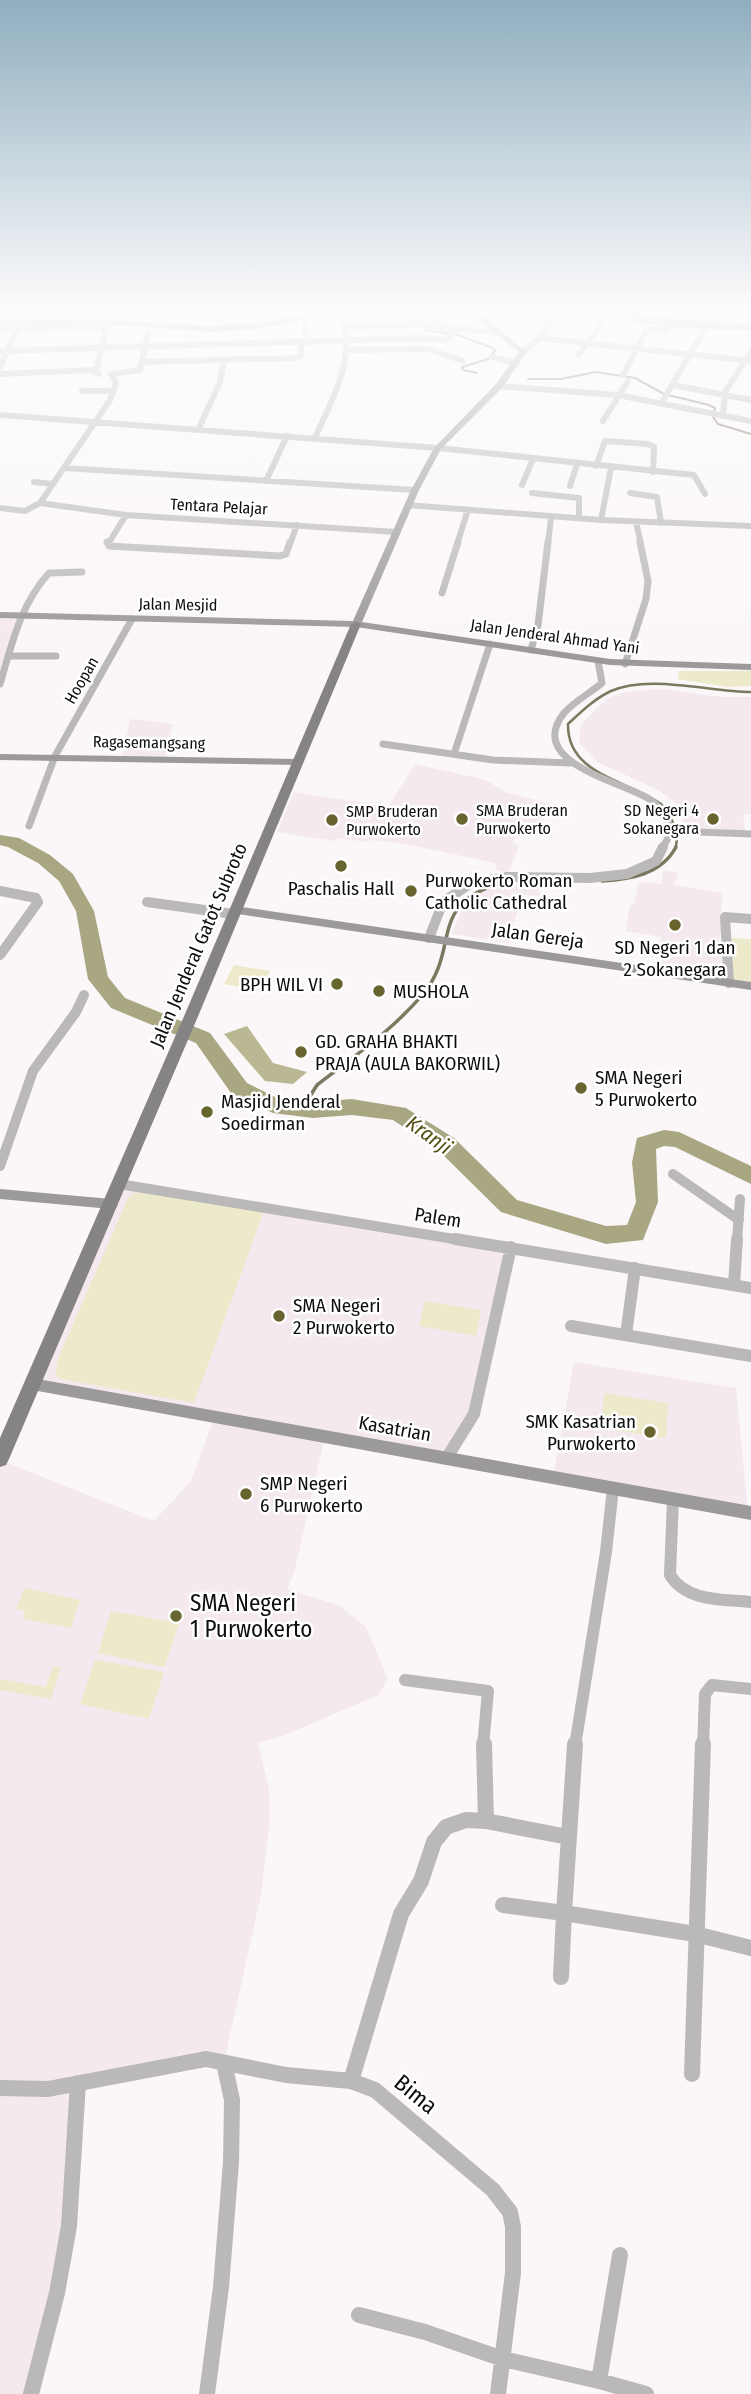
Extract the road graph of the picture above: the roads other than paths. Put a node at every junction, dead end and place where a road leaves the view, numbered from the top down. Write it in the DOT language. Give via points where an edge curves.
graph roads {
  1 [pos="37,418"];
  2 [pos="98,418"];
  3 [pos="204,418"];
  4 [pos="323,418"];
  5 [pos="468,418"];
  6 [pos="605,418"];
  7 [pos="603,421"];
  8 [pos="96,422"];
  9 [pos="198,430"];
  10 [pos="287,436"];
  11 [pos="315,438"];
  12 [pos="438,448"];
  13 [pos="533,459"];
  14 [pos="577,464"];
  15 [pos="596,466"];
  16 [pos="64,468"];
  17 [pos="611,468"];
  18 [pos="653,472"];
  19 [pos="266,481"];
  20 [pos="34,482"];
  21 [pos="53,484"];
  22 [pos="522,485"];
  23 [pos="570,486"];
  24 [pos="415,490"];
  25 [pos="532,493"];
  26 [pos="630,493"];
  27 [pos="705,494"];
  28 [pos="40,503"];
  29 [pos="408,505"];
  30 [pos="0,508"];
  31 [pos="468,510"];
  32 [pos="126,515"];
  33 [pos="551,517"];
  34 [pos="579,518"];
  35 [pos="601,520"];
  36 [pos="636,522"];
  37 [pos="662,523"];
  38 [pos="297,525"];
  39 [pos="751,526"];
  40 [pos="397,532"];
  41 [pos="82,572"];
  42 [pos="442,593"];
  43 [pos="0,615"];
  44 [pos="21,615"];
  45 [pos="132,619"];
  46 [pos="356,624"];
  47 [pos="490,644"];
  48 [pos="531,650"];
  49 [pos="9,656"];
  50 [pos="56,656"];
  51 [pos="598,661"];
  52 [pos="625,664"];
  53 [pos="751,667"];
  54 [pos="0,684"];
  55 [pos="383,744"];
  56 [pos="454,754"];
  57 [pos="55,756"];
  58 [pos="0,757"];
  59 [pos="298,762"];
  60 [pos="570,763"];
  61 [pos="29,826"];
  62 [pos="677,830"];
  63 [pos="750,834"];
  64 [pos="751,846"];
  65 [pos="0,891"];
  66 [pos="147,902"];
  67 [pos="234,912"];
  68 [pos="751,919"];
  69 [pos="432,939"];
  70 [pos="0,955"];
  71 [pos="729,983"];
  72 [pos="751,986"];
  73 [pos="84,995"];
  74 [pos="0,1166"];
  75 [pos="673,1174"];
  76 [pos="119,1184"];
  77 [pos="0,1194"];
  78 [pos="740,1199"];
  79 [pos="111,1204"];
  80 [pos="739,1220"];
  81 [pos="511,1247"];
  82 [pos="635,1268"];
  83 [pos="734,1285"];
  84 [pos="751,1288"];
  85 [pos="571,1326"];
  86 [pos="626,1335"];
  87 [pos="751,1356"];
  88 [pos="32,1384"];
  89 [pos="0,1459"];
  90 [pos="446,1459"];
  91 [pos="613,1488"];
  92 [pos="673,1499"];
  93 [pos="751,1513"];
  94 [pos="751,1602"];
  95 [pos="405,1680"];
  96 [pos="751,1689"];
  97 [pos="486,1821"];
  98 [pos="568,1837"];
  99 [pos="503,1905"];
  100 [pos="564,1913"];
  101 [pos="695,1934"];
  102 [pos="751,1948"];
  103 [pos="561,1977"];
  104 [pos="224,2063"];
  105 [pos="692,2074"];
  106 [pos="351,2081"];
  107 [pos="78,2083"];
  108 [pos="0,2088"];
  109 [pos="620,2255"];
  110 [pos="359,2315"];
  111 [pos="503,2359"];
  112 [pos="599,2381"];
  113 [pos="31,2394"];
  114 [pos="208,2394"];
  115 [pos="498,2394"];
  116 [pos="646,2394"];
  1 -- 8 [label="street"];
  2 -- 8 [label="street"];
  3 -- 9 [label="street"];
  4 -- 11 [label="street"];
  5 -- 12 [label="main road, Jalan Jenderal Gatot Subroto"];
  6 -- 7 [label="street"];
  8 -- 9 [label="street"];
  8 -- 16 [label="street"];
  9 -- 10 [label="street"];
  10 -- 11 [label="street"];
  10 -- 19 [label="street"];
  11 -- 12 [label="street"];
  12 -- 13 [label="street"];
  12 -- 24 [label="main road, Jalan Jenderal Gatot Subroto"];
  13 -- 14 [label="street"];
  13 -- 22 [label="street"];
  14 -- 15 [label="street"];
  14 -- 23 [label="street"];
  15 -- 17 [label="street"];
  15 -- 18 [label="street" via="605,441 648,444 654,447"];
  16 -- 19 [label="street"];
  16 -- 21 [label="street"];
  17 -- 18 [label="street"];
  17 -- 35 [label="street"];
  18 -- 27 [label="street" via="695,475"];
  19 -- 24 [label="street"];
  20 -- 21 [label="street"];
  21 -- 28 [label="street"];
  24 -- 29 [label="main road, Jalan Jenderal Gatot Subroto"];
  25 -- 34 [label="street" via="579,498"];
  26 -- 37 [label="street" via="657,497"];
  28 -- 30 [label="street, Tentara Pelajar" via="25,511"];
  28 -- 32 [label="street, Tentara Pelajar"];
  29 -- 31 [label="street"];
  29 -- 40 [label="main road, Jalan Jenderal Gatot Subroto"];
  31 -- 33 [label="street"];
  31 -- 42 [label="street"];
  32 -- 38 [label="street, Tentara Pelajar"];
  32 -- 38 [label="street" via="109,545 280,556 286,554"];
  33 -- 34 [label="street"];
  33 -- 48 [label="street"];
  34 -- 35 [label="street"];
  35 -- 36 [label="street"];
  36 -- 37 [label="street"];
  36 -- 52 [label="street" via="648,581"];
  37 -- 39 [label="street"];
  38 -- 40 [label="street, Tentara Pelajar"];
  40 -- 46 [label="main road, Jalan Jenderal Gatot Subroto"];
  41 -- 44 [label="street" via="47,574 32,591"];
  43 -- 44 [label="main road, Jalan Mesjid"];
  44 -- 45 [label="main road, Jalan Mesjid"];
  44 -- 49 [label="street"];
  45 -- 46 [label="main road, Jalan Mesjid"];
  45 -- 57 [label="street, Hoopan"];
  46 -- 47 [label="main road, Jalan Jenderal Ahmad Yani"];
  46 -- 59 [label="main road, Jalan Jenderal Gatot Subroto"];
  47 -- 48 [label="main road, Jalan Jenderal Ahmad Yani"];
  47 -- 56 [label="street"];
  48 -- 51 [label="main road, Jalan Jenderal Ahmad Yani"];
  49 -- 50 [label="street"];
  49 -- 54 [label="street"];
  51 -- 52 [label="main road, Jalan Jenderal Ahmad Yani"];
  51 -- 60 [label="street" via="602,683 558,723 558,744"];
  52 -- 53 [label="main road, Jalan Jenderal Ahmad Yani"];
  55 -- 56 [label="street"];
  56 -- 60 [label="street"];
  57 -- 58 [label="main road, Ragasemangsang"];
  57 -- 59 [label="main road, Ragasemangsang"];
  57 -- 61 [label="street, Hoopan"];
  59 -- 67 [label="main road, Jalan Jenderal Gatot Subroto"];
  60 -- 62 [label="street" via="648,798"];
  62 -- 63 [label="street"];
  62 -- 69 [label="street" via="654,862 624,876 515,876 479,881 451,895 438,909 430,925"];
  63 -- 64 [label="street"];
  65 -- 70 [label="street" via="38,902"];
  66 -- 67 [label="street"];
  67 -- 69 [label="main road, Jalan Gereja"];
  67 -- 76 [label="main road, Jalan Jenderal Gatot Subroto"];
  68 -- 71 [label="street" via="725,917"];
  69 -- 71 [label="main road, Jalan Gereja"];
  71 -- 72 [label="main road, Jalan Gereja"];
  73 -- 74 [label="street" via="33,1071"];
  75 -- 80 [label="street"];
  76 -- 79 [label="main road, Jalan Jenderal Gatot Subroto"];
  76 -- 81 [label="street, Palem"];
  77 -- 79 [label="main road"];
  78 -- 80 [label="street"];
  79 -- 88 [label="main road, Jalan Jenderal Gatot Subroto"];
  80 -- 83 [label="street"];
  81 -- 82 [label="street, Palem"];
  81 -- 90 [label="street" via="474,1414"];
  82 -- 83 [label="street, Palem"];
  82 -- 86 [label="street"];
  83 -- 84 [label="street, Palem"];
  85 -- 86 [label="street"];
  86 -- 87 [label="street"];
  88 -- 89 [label="main road, Jalan Jenderal Gatot Subroto"];
  88 -- 90 [label="main road, Kasatrian"];
  90 -- 91 [label="main road, Kasatrian"];
  91 -- 92 [label="main road, Kasatrian"];
  91 -- 98 [label="street" via="572,1763"];
  92 -- 93 [label="main road, Kasatrian"];
  92 -- 94 [label="street" via="670,1575 674,1585 690,1593"];
  95 -- 97 [label="street" via="488,1691 483,1750"];
  96 -- 101 [label="street" via="712,1685 705,1694"];
  97 -- 98 [label="street"];
  97 -- 106 [label="street" via="457,1822 434,1842 421,1881 401,1914"];
  98 -- 100 [label="street"];
  99 -- 100 [label="street"];
  100 -- 101 [label="street"];
  100 -- 103 [label="street"];
  101 -- 102 [label="street"];
  101 -- 105 [label="street"];
  104 -- 106 [label="street, Bima"];
  104 -- 107 [label="street, Bima" via="206,2059"];
  104 -- 114 [label="street" via="232,2100 231,2162"];
  106 -- 111 [label="street, Bima" via="376,2090 398,2108 501,2197 511,2213 514,2246"];
  107 -- 108 [label="street, Bima" via="48,2089"];
  107 -- 113 [label="street" via="69,2225"];
  109 -- 112 [label="street"];
  110 -- 111 [label="street"];
  111 -- 112 [label="street"];
  111 -- 115 [label="street, Bima"];
  112 -- 116 [label="street"];
}
